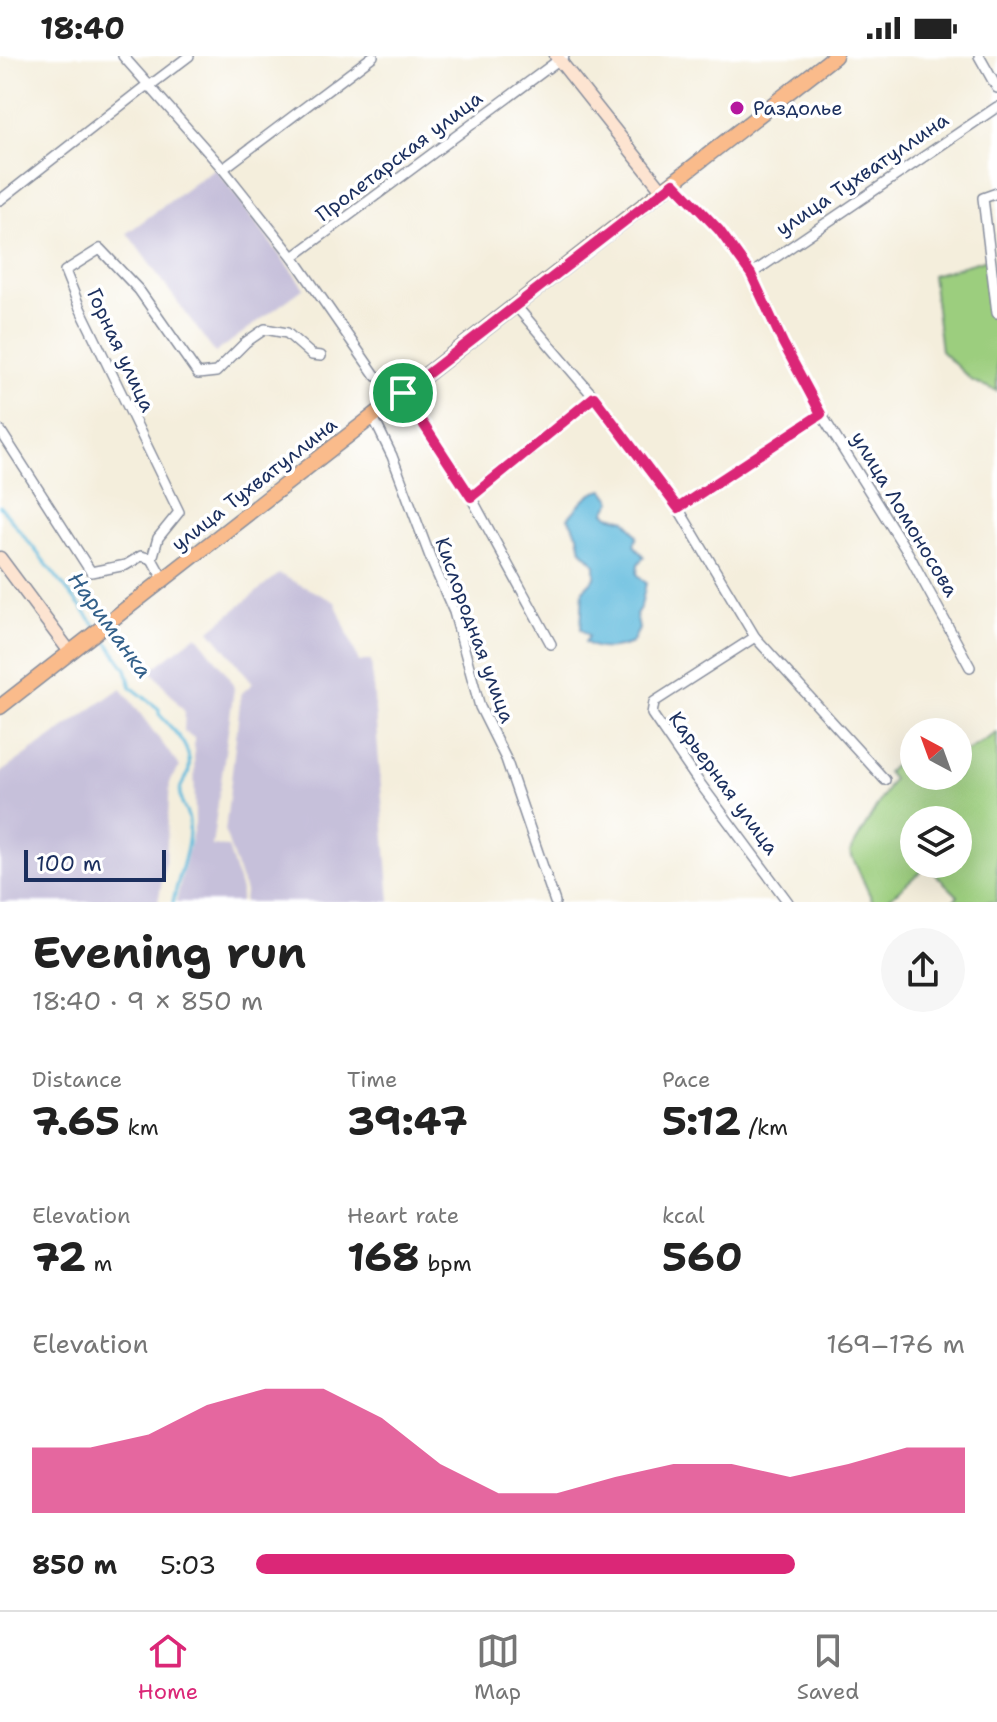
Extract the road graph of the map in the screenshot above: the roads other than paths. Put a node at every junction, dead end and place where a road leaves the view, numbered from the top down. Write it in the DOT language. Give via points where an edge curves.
graph roads {
  1 [pos="123,56"];
  2 [pos="189,56"];
  3 [pos="373,56"];
  4 [pos="835,56"];
  5 [pos="979,56"];
  6 [pos="560,57"];
  7 [pos="148,86"];
  8 [pos="997,88"];
  9 [pos="997,107"];
  10 [pos="223,169"];
  11 [pos="668,187"];
  12 [pos="997,193"];
  13 [pos="0,200"];
  14 [pos="293,257"];
  15 [pos="751,274"];
  16 [pos="516,306"];
  17 [pos="997,313"];
  18 [pos="321,356"];
  19 [pos="403,393"];
  20 [pos="594,397"];
  21 [pos="821,414"];
  22 [pos="373,417"];
  23 [pos="0,430"];
  24 [pos="471,497"];
  25 [pos="678,508"];
  26 [pos="0,558"];
  27 [pos="152,559"];
  28 [pos="163,579"];
  29 [pos="755,637"];
  30 [pos="551,644"];
  31 [pos="75,648"];
  32 [pos="970,667"];
  33 [pos="0,707"];
  34 [pos="885,780"];
  35 [pos="555,902"];
  36 [pos="788,902"];
  1 -- 7 [label="street"];
  2 -- 7 [label="street"];
  3 -- 10 [label="street"];
  4 -- 11 [label="main road, улица Тухватуллина"];
  5 -- 8 [label="street"];
  6 -- 11 [label="street, улица Ломоносова"];
  6 -- 14 [label="street, Пролетарская улица"];
  7 -- 10 [label="street"];
  7 -- 13 [label="street"];
  9 -- 15 [label="street, улица Тухватуллина"];
  10 -- 14 [label="street"];
  11 -- 15 [label="street, улица Ломоносова" via="719,230"];
  11 -- 16 [label="main road, улица Тухватуллина"];
  12 -- 17 [label="street" via="983,198"];
  14 -- 19 [label="street" via="375,375"];
  15 -- 21 [label="street, улица Ломоносова"];
  16 -- 19 [label="main road, улица Тухватуллина"];
  16 -- 20 [label="street"];
  18 -- 27 [label="street, Горная улица" via="312,355 287,333 265,329 216,372 198,374 139,290 100,249 65,271 179,512 158,538"];
  19 -- 22 [label="main road, улица Тухватуллина"];
  19 -- 24 [label="street"];
  20 -- 24 [label="street"];
  20 -- 25 [label="street"];
  21 -- 25 [label="street"];
  21 -- 32 [label="street, улица Ломоносова" via="908,553"];
  22 -- 28 [label="main road, улица Тухватуллина"];
  22 -- 35 [label="street, Кислородная улица" via="454,612 480,707 506,759"];
  23 -- 27 [label="street" via="91,572 126,565 141,556"];
  24 -- 30 [label="street"];
  25 -- 29 [label="street"];
  26 -- 31 [label="street"];
  27 -- 28 [label="street"];
  28 -- 31 [label="main road, улица Тухватуллина"];
  29 -- 34 [label="street"];
  29 -- 36 [label="street, Карьерная улица" via="654,702 652,714"];
  31 -- 33 [label="main road, улица Тухватуллина"];
}
